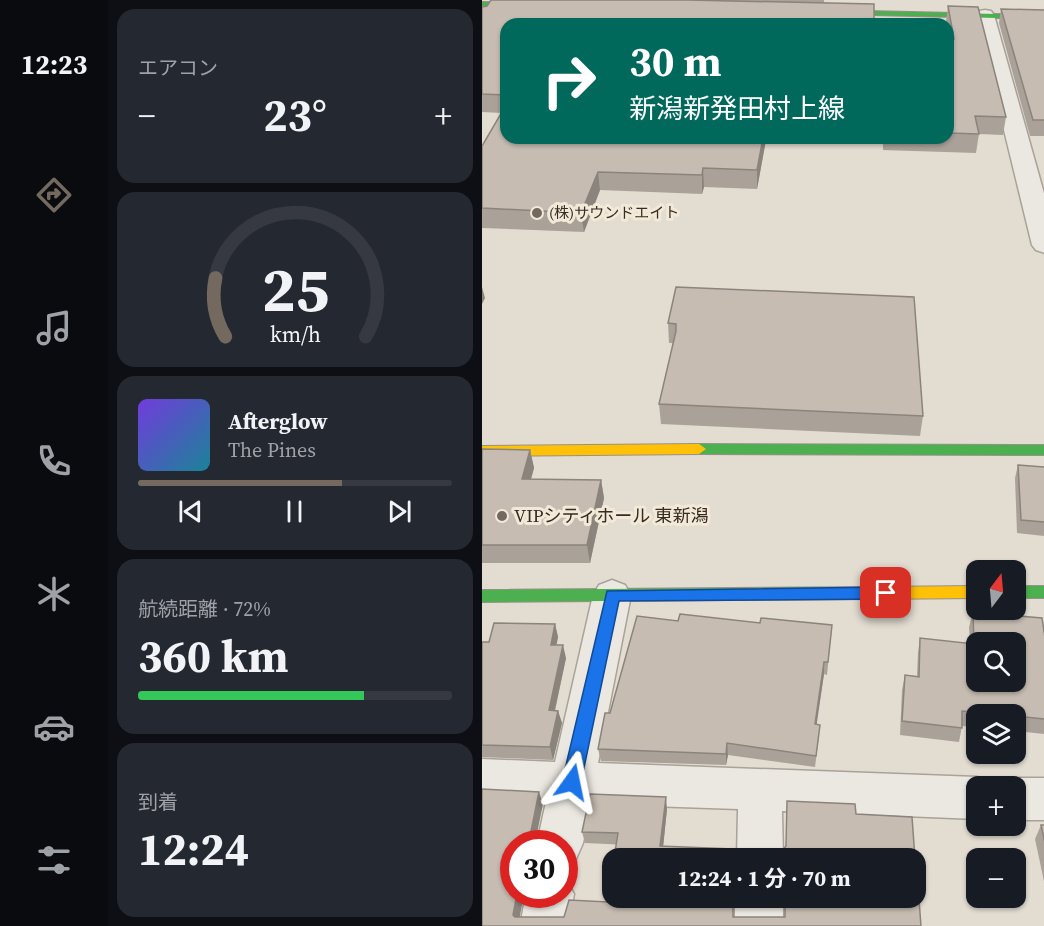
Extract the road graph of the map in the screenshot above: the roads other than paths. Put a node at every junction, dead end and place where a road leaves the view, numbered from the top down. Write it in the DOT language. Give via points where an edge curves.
graph roads {
  1 [pos="550,6"];
  2 [pos="485,8"];
  3 [pos="820,12"];
  4 [pos="985,15"];
  5 [pos="1044,17"];
  6 [pos="1044,245"];
  7 [pos="1044,450"];
  8 [pos="482,451"];
  9 [pos="966,592"];
  10 [pos="1026,592"];
  11 [pos="1044,592"];
  12 [pos="612,595"];
  13 [pos="482,596"];
  14 [pos="482,778"];
  15 [pos="572,782"];
  16 [pos="760,790"];
  17 [pos="966,798"];
  18 [pos="1026,799"];
  19 [pos="1044,799"];
  20 [pos="563,830"];
  21 [pos="760,848"];
  22 [pos="547,908"];
  23 [pos="759,908"];
  24 [pos="544,926"];
  25 [pos="759,926"];
  1 -- 2 [label="street"];
  3 -- 4 [label="street"];
  4 -- 5 [label="street"];
  4 -- 6 [label="street"];
  7 -- 8 [label="street"];
  9 -- 12 [label="street"];
  10 -- 11 [label="street"];
  12 -- 13 [label="street"];
  12 -- 15 [label="street"];
  14 -- 15 [label="street"];
  15 -- 16 [label="street"];
  15 -- 20 [label="street"];
  16 -- 17 [label="street"];
  16 -- 21 [label="street"];
  18 -- 19 [label="street"];
  22 -- 24 [label="street"];
  23 -- 25 [label="street"];
}
